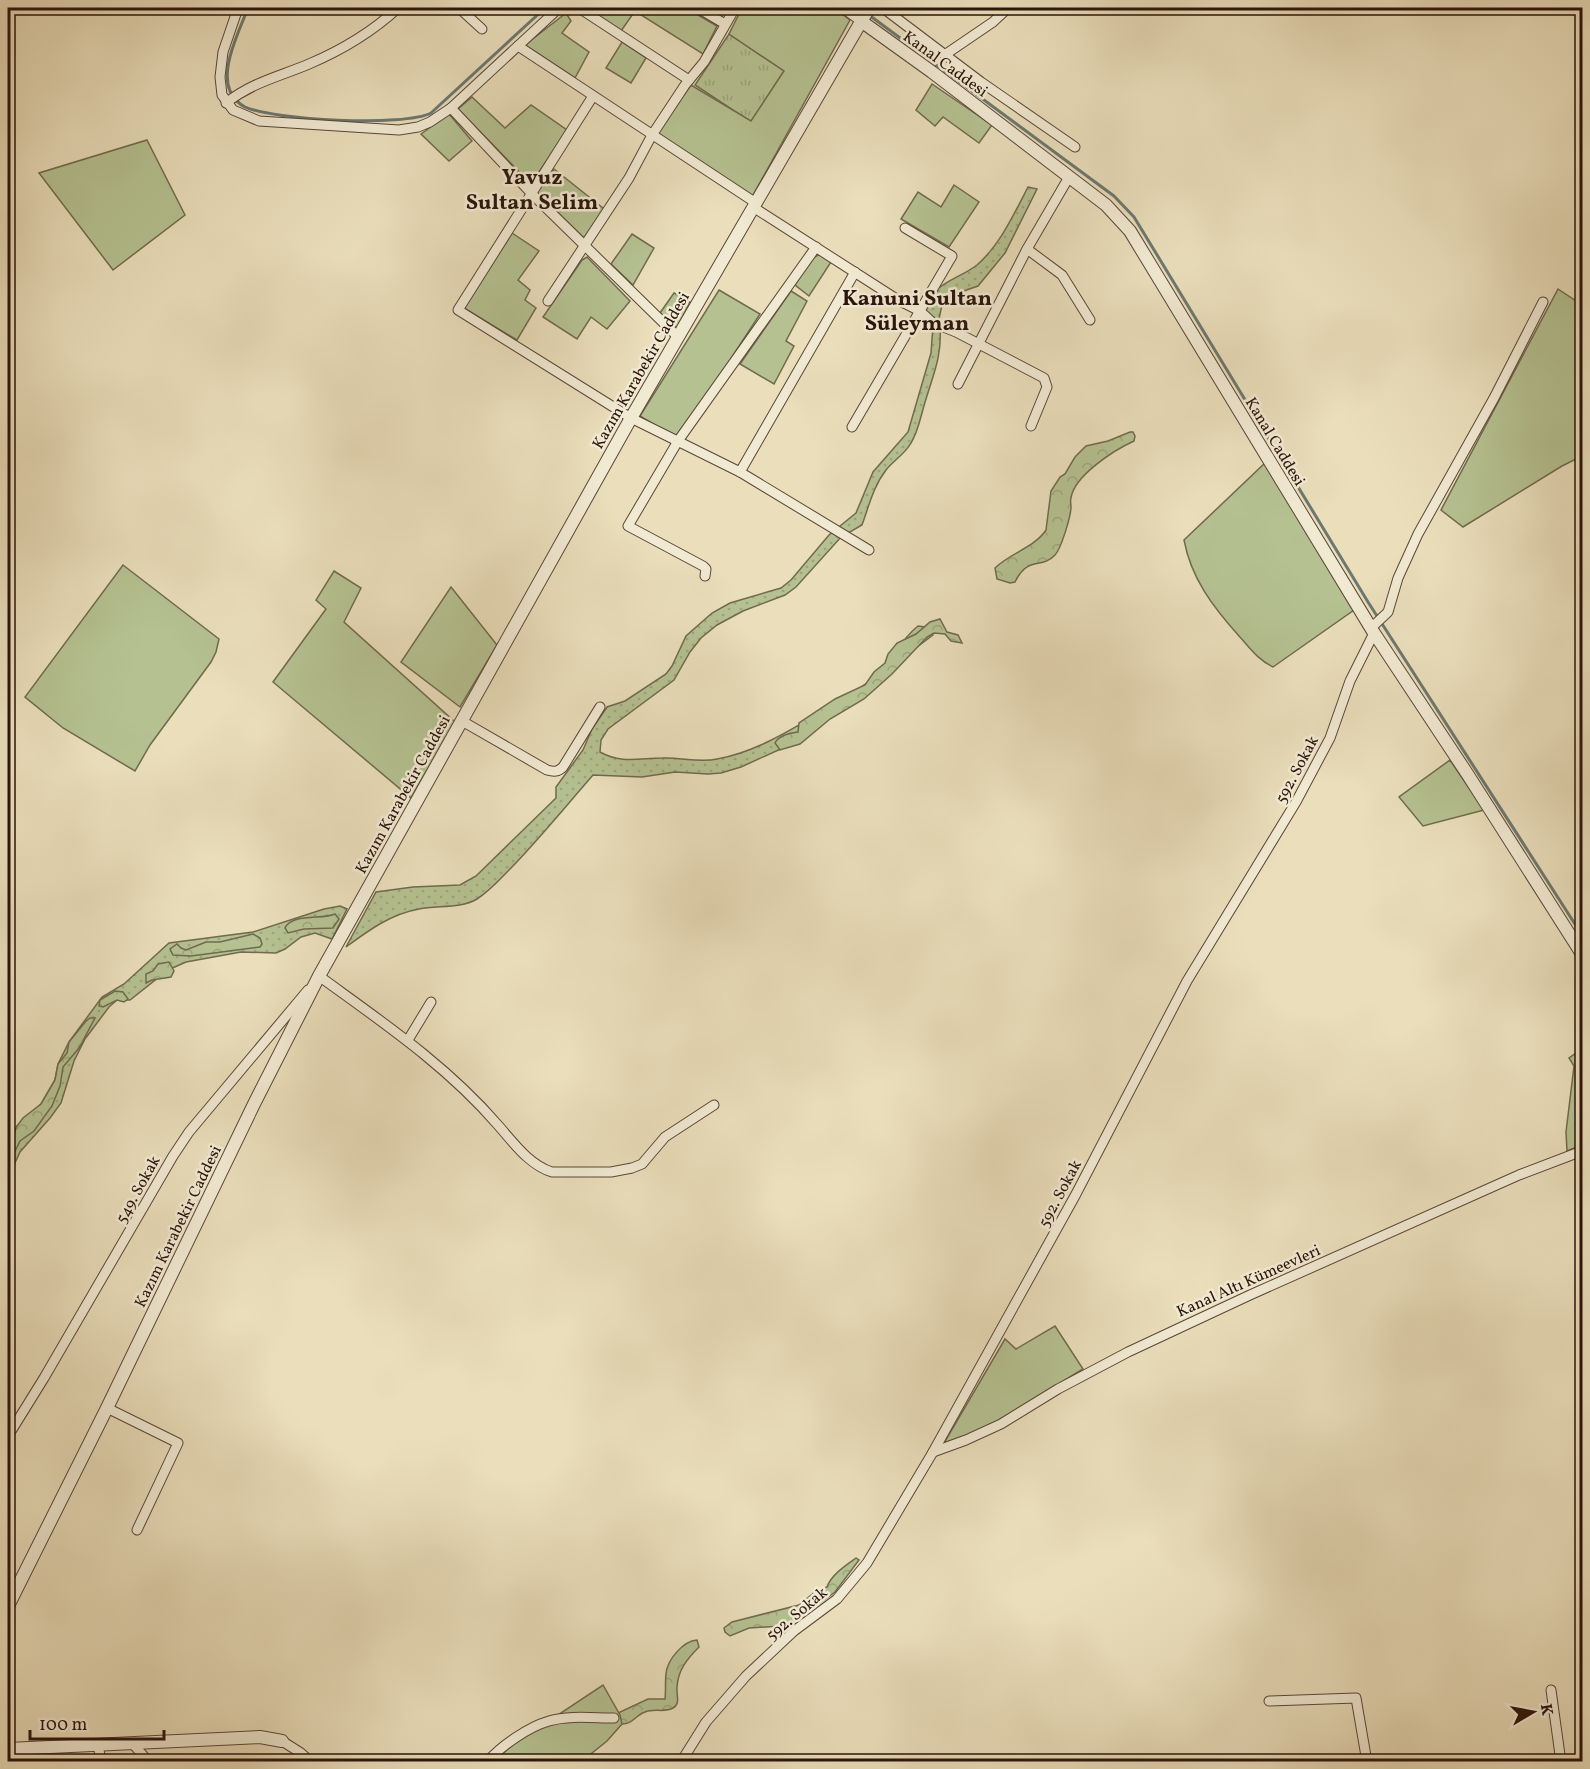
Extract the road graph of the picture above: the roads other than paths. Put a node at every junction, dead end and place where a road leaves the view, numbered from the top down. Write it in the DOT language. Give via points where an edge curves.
graph roads {
  1 [pos="238,8"];
  2 [pos="398,8"];
  3 [pos="459,8"];
  4 [pos="559,8"];
  5 [pos="579,8"];
  6 [pos="698,8"];
  7 [pos="735,8"];
  8 [pos="843,8"];
  9 [pos="883,8"];
  10 [pos="1008,8"];
  11 [pos="864,16"];
  12 [pos="725,24"];
  13 [pos="482,29"];
  14 [pos="518,46"];
  15 [pos="946,54"];
  16 [pos="689,80"];
  17 [pos="593,96"];
  18 [pos="228,101"];
  19 [pos="451,108"];
  20 [pos="652,135"];
  21 [pos="1075,147"];
  22 [pos="1069,177"];
  23 [pos="532,194"];
  24 [pos="754,205"];
  25 [pos="905,228"];
  26 [pos="585,246"];
  27 [pos="816,246"];
  28 [pos="1027,249"];
  29 [pos="855,272"];
  30 [pos="548,301"];
  31 [pos="1543,302"];
  32 [pos="920,311"];
  33 [pos="1090,320"];
  34 [pos="678,337"];
  35 [pos="979,343"];
  36 [pos="958,384"];
  37 [pos="631,418"];
  38 [pos="1031,426"];
  39 [pos="852,427"];
  40 [pos="678,441"];
  41 [pos="740,472"];
  42 [pos="869,550"];
  43 [pos="705,576"];
  44 [pos="1376,625"];
  45 [pos="600,707"];
  46 [pos="462,721"];
  47 [pos="1582,954"];
  48 [pos="319,976"];
  49 [pos="431,1002"];
  50 [pos="408,1040"];
  51 [pos="714,1104"];
  52 [pos="1582,1151"];
  53 [pos="107,1408"];
  54 [pos="8,1436"];
  55 [pos="933,1452"];
  56 [pos="137,1530"];
  57 [pos="8,1606"];
  58 [pos="1551,1690"];
  59 [pos="1269,1701"];
  60 [pos="614,1718"];
  61 [pos="282,1741"];
  62 [pos="132,1743"];
  63 [pos="98,1744"];
  64 [pos="8,1749"];
  65 [pos="685,1760"];
  66 [pos="101,1761"];
  67 [pos="150,1761"];
  68 [pos="311,1761"];
  69 [pos="487,1761"];
  70 [pos="1367,1761"];
  71 [pos="1561,1761"];
  1 -- 18 [label="street" via="220,76 220,87"];
  2 -- 18 [label="street" via="335,53 243,90"];
  3 -- 13 [label="street"];
  4 -- 14 [label="street"];
  5 -- 16 [label="street"];
  6 -- 12 [label="street"];
  7 -- 12 [label="street"];
  8 -- 11 [label="street"];
  9 -- 15 [label="street"];
  10 -- 15 [label="street"];
  11 -- 22 [label="street, Kanal Caddesi"];
  11 -- 24 [label="street, Kazım Karabekir Caddesi"];
  12 -- 16 [label="street"];
  14 -- 17 [label="street"];
  14 -- 19 [label="street"];
  15 -- 21 [label="street"];
  16 -- 20 [label="street"];
  17 -- 20 [label="street"];
  17 -- 23 [label="street"];
  18 -- 19 [label="street" via="233,110 259,121 399,130 424,124"];
  19 -- 23 [label="street"];
  20 -- 24 [label="street"];
  20 -- 26 [label="street"];
  22 -- 28 [label="street"];
  22 -- 44 [label="street, Kanal Caddesi" via="1106,205 1130,231"];
  23 -- 26 [label="street"];
  23 -- 37 [label="street" via="458,310"];
  24 -- 27 [label="street"];
  24 -- 34 [label="street, Kazım Karabekir Caddesi"];
  25 -- 32 [label="street" via="952,256"];
  26 -- 30 [label="street"];
  26 -- 34 [label="street"];
  27 -- 29 [label="street"];
  27 -- 40 [label="street"];
  28 -- 33 [label="street" via="1062,275"];
  28 -- 35 [label="street"];
  29 -- 32 [label="street"];
  29 -- 41 [label="street"];
  31 -- 44 [label="street, 592. Sokak" via="1418,534 1398,578 1390,609"];
  32 -- 35 [label="street" via="933,323"];
  32 -- 39 [label="street"];
  34 -- 37 [label="street, Kazım Karabekir Caddesi"];
  35 -- 36 [label="street"];
  35 -- 38 [label="street" via="1046,381"];
  37 -- 40 [label="street"];
  37 -- 46 [label="street, Kazım Karabekir Caddesi"];
  40 -- 41 [label="street"];
  40 -- 43 [label="street" via="628,526 703,566"];
  41 -- 42 [label="street"];
  44 -- 47 [label="street, Kanal Caddesi"];
  44 -- 55 [label="street, 592. Sokak" via="1330,738 1296,802 1186,981 1076,1194"];
  45 -- 46 [label="street" via="559,771 547,770"];
  46 -- 48 [label="street, Kazım Karabekir Caddesi"];
  48 -- 50 [label="street"];
  48 -- 53 [label="street, Kazım Karabekir Caddesi"];
  48 -- 54 [label="street, 549. Sokak" via="189,1132"];
  49 -- 50 [label="street"];
  50 -- 51 [label="street" via="470,1095 522,1152 552,1172 611,1172 642,1164 665,1137"];
  52 -- 55 [label="street, Kanal Altı Kümeevleri" via="1519,1174 1250,1294 1128,1352 1001,1424"];
  53 -- 56 [label="street" via="178,1443"];
  53 -- 57 [label="street, Kazım Karabekir Caddesi"];
  55 -- 65 [label="street, 592. Sokak" via="867,1563 837,1599 794,1631 746,1676 706,1722"];
  58 -- 71 [label="street"];
  59 -- 70 [label="street" via="1356,1698"];
  60 -- 69 [label="street" via="550,1720"];
  61 -- 62 [label="street" via="260,1737"];
  61 -- 68 [label="street"];
  62 -- 63 [label="street"];
  62 -- 67 [label="street"];
  63 -- 64 [label="street"];
  63 -- 66 [label="street"];
}
